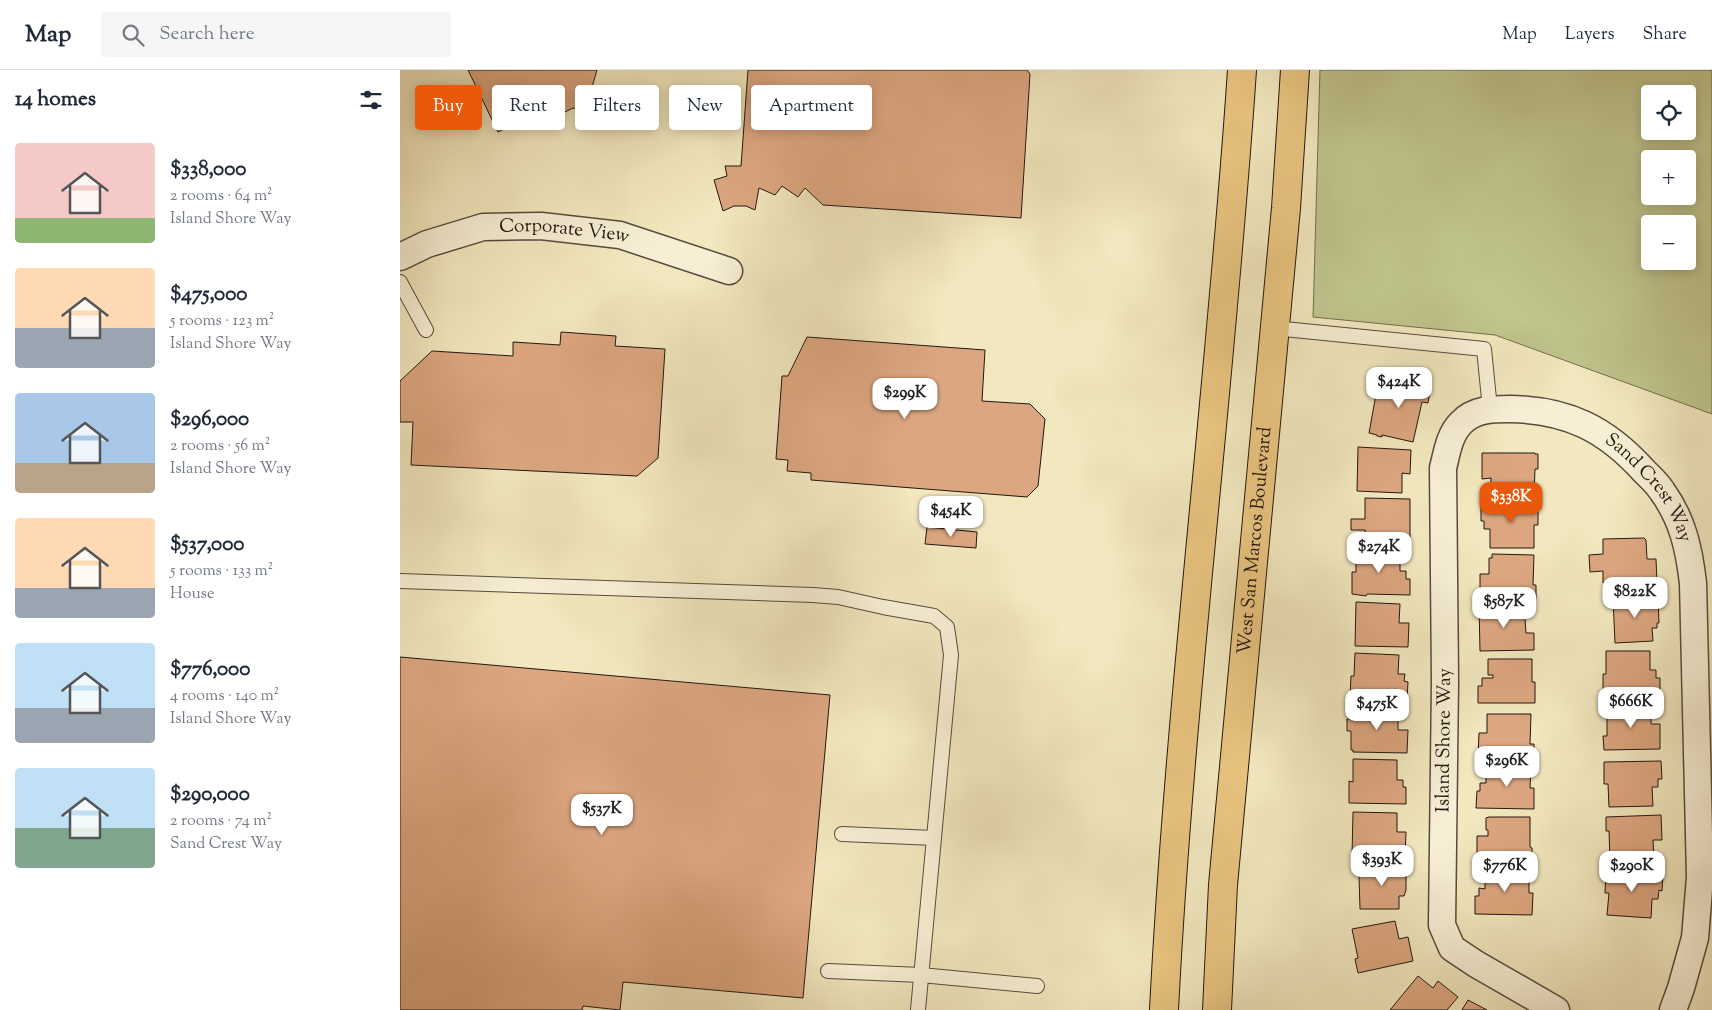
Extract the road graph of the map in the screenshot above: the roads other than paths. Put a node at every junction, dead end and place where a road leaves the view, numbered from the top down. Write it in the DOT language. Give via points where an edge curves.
graph roads {
  1 [pos="1242,70"];
  2 [pos="1295,70"];
  3 [pos="400,257"];
  4 [pos="729,271"];
  5 [pos="400,282"];
  6 [pos="1274,328"];
  7 [pos="426,330"];
  8 [pos="1480,412"];
  9 [pos="400,581"];
  10 [pos="842,834"];
  11 [pos="934,838"];
  12 [pos="828,971"];
  13 [pos="921,975"];
  14 [pos="1037,986"];
  15 [pos="918,1010"];
  16 [pos="1164,1010"];
  17 [pos="1217,1010"];
  18 [pos="1556,1010"];
  19 [pos="1673,1010"];
  1 -- 16 [label="main road" via="1232,214 1171,877"];
  2 -- 6 [label="main road, West San Marcos Boulevard"];
  3 -- 4 [label="street, Corporate View" via="427,244 483,227 541,226 620,235"];
  5 -- 7 [label="lane"];
  6 -- 8 [label="lane" via="1484,349"];
  6 -- 17 [label="main road, West San Marcos Boulevard" via="1224,881"];
  8 -- 18 [label="street, Island Shore Way" via="1459,424 1452,435 1443,468 1442,925 1452,948"];
  8 -- 19 [label="street, Sand Crest Way" via="1528,410 1563,416 1612,439 1662,490 1682,526 1694,583 1700,877 1695,938"];
  9 -- 11 [label="lane" via="813,595 934,616 947,627 951,654"];
  10 -- 11 [label="lane"];
  11 -- 13 [label="lane"];
  12 -- 13 [label="lane"];
  13 -- 14 [label="lane"];
  13 -- 15 [label="lane"];
}
